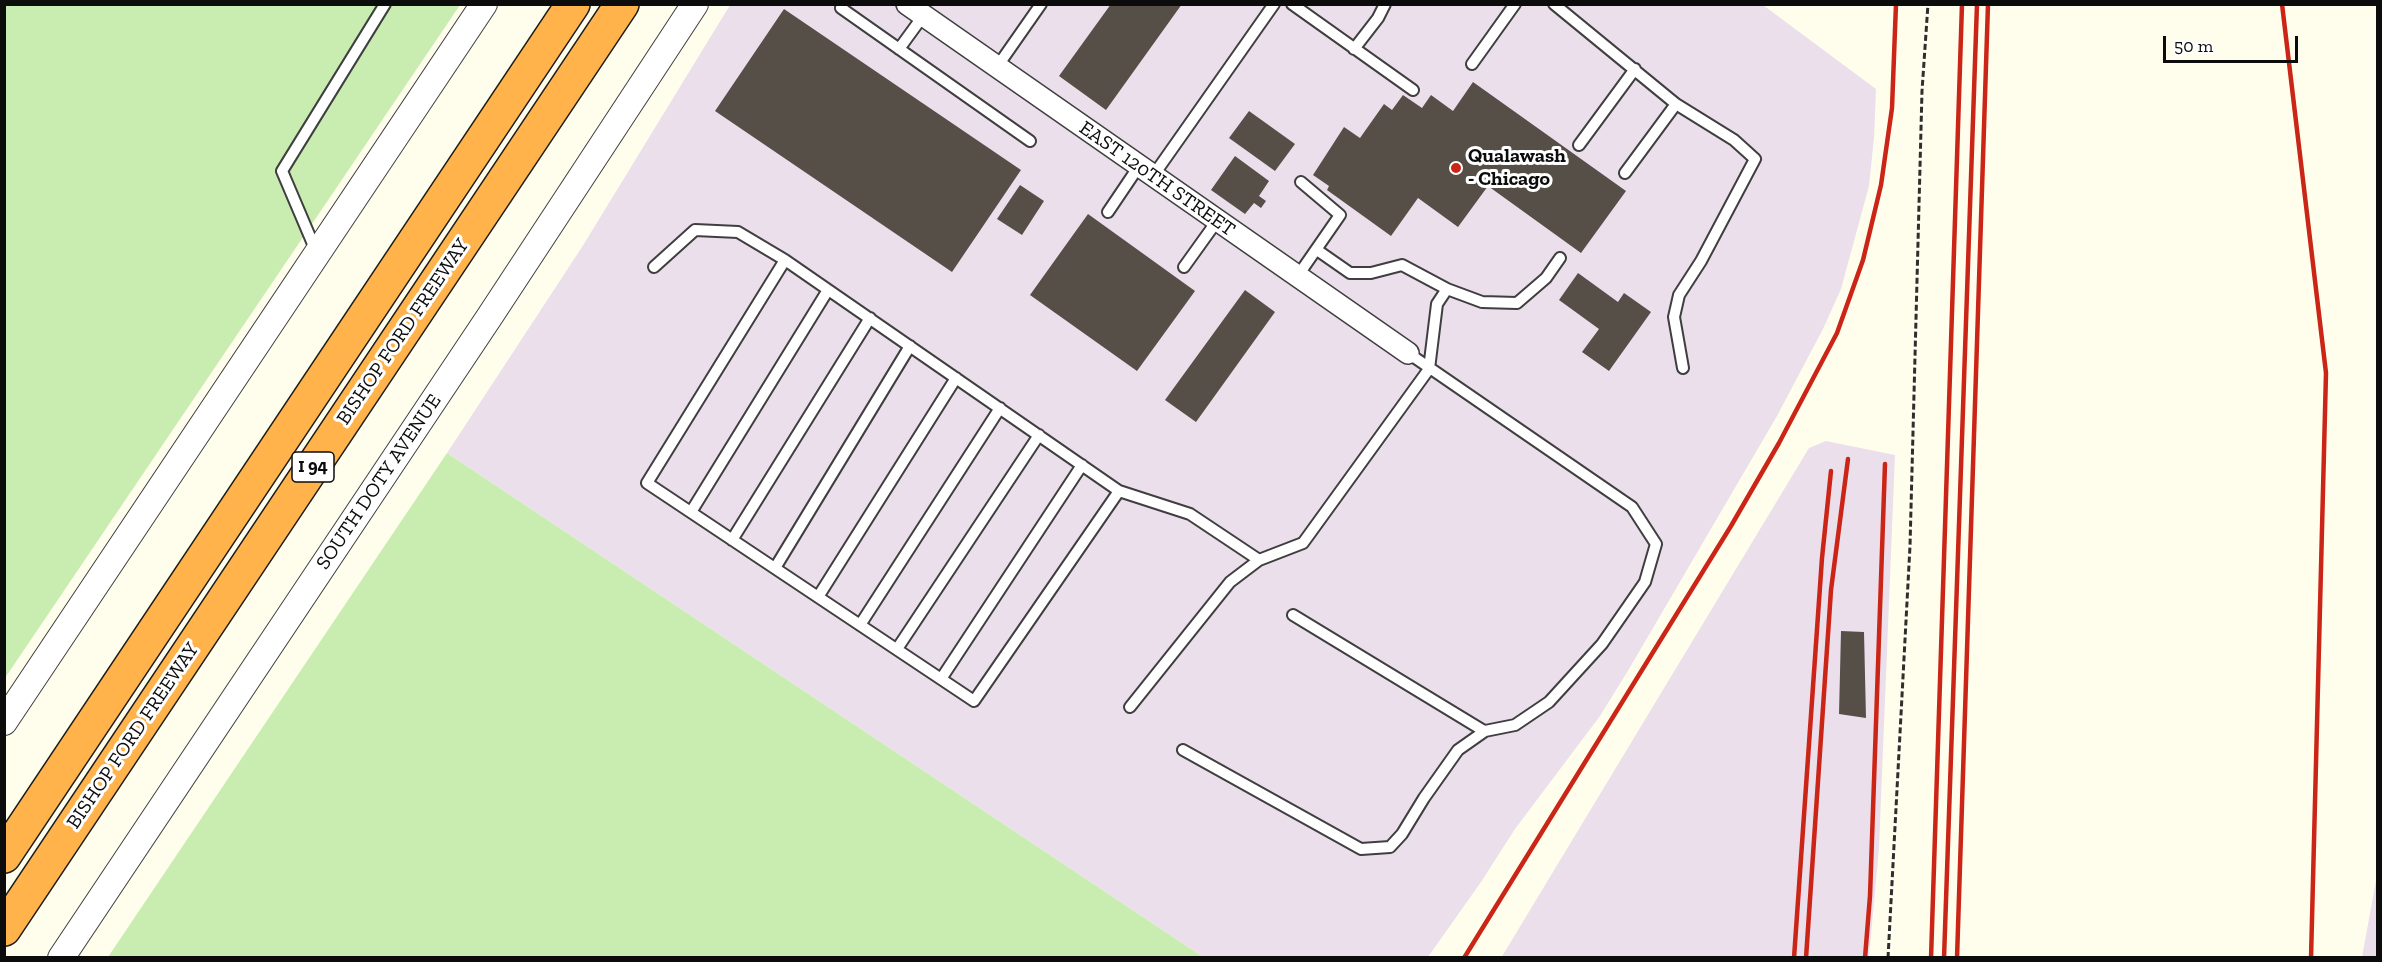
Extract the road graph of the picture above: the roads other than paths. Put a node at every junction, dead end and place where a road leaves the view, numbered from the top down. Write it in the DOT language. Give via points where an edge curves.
graph roads {
  1 [pos="385,4"];
  2 [pos="484,4"];
  3 [pos="573,4"];
  4 [pos="622,4"];
  5 [pos="695,4"];
  6 [pos="843,4"];
  7 [pos="1041,4"];
  8 [pos="1274,4"];
  9 [pos="1292,4"];
  10 [pos="1384,4"];
  11 [pos="1515,4"];
  12 [pos="1554,4"];
  13 [pos="915,10"];
  14 [pos="1354,48"];
  15 [pos="899,50"];
  16 [pos="1472,64"];
  17 [pos="997,67"];
  18 [pos="1635,69"];
  19 [pos="1413,90"];
  20 [pos="1676,104"];
  21 [pos="1030,141"];
  22 [pos="1579,144"];
  23 [pos="1146,171"];
  24 [pos="1625,173"];
  25 [pos="1300,182"];
  26 [pos="1108,212"];
  27 [pos="1217,221"];
  28 [pos="1317,250"];
  29 [pos="317,254"];
  30 [pos="1560,258"];
  31 [pos="785,260"];
  32 [pos="654,267"];
  33 [pos="1184,267"];
  34 [pos="1298,277"];
  35 [pos="1447,289"];
  36 [pos="828,290"];
  37 [pos="870,318"];
  38 [pos="910,346"];
  39 [pos="1408,354"];
  40 [pos="1683,368"];
  41 [pos="1429,369"];
  42 [pos="956,378"];
  43 [pos="1000,408"];
  44 [pos="1039,435"];
  45 [pos="1082,465"];
  46 [pos="1119,490"];
  47 [pos="691,512"];
  48 [pos="732,540"];
  49 [pos="1259,560"];
  50 [pos="775,568"];
  51 [pos="818,597"];
  52 [pos="1293,615"];
  53 [pos="860,625"];
  54 [pos="897,649"];
  55 [pos="941,679"];
  56 [pos="1130,707"];
  57 [pos="4,722"];
  58 [pos="1484,731"];
  59 [pos="1183,750"];
  60 [pos="4,856"];
  61 [pos="4,929"];
  62 [pos="61,957"];
  1 -- 29 [label="lane" via="282,171"];
  2 -- 29 [label="street"];
  3 -- 60 [label="highway, BISHOP FORD FREEWAY / I 94"];
  4 -- 61 [label="highway, BISHOP FORD FREEWAY / I 94"];
  5 -- 62 [label="street, SOUTH DOTY AVENUE"];
  6 -- 15 [label="lane" via="841,8"];
  7 -- 17 [label="lane"];
  8 -- 23 [label="lane"];
  9 -- 14 [label="lane"];
  10 -- 14 [label="lane"];
  11 -- 16 [label="lane"];
  12 -- 18 [label="lane"];
  13 -- 15 [label="lane"];
  13 -- 17 [label="street, EAST 120TH STREET"];
  14 -- 19 [label="lane"];
  15 -- 21 [label="lane"];
  17 -- 23 [label="street, EAST 120TH STREET"];
  18 -- 20 [label="lane"];
  18 -- 22 [label="lane"];
  20 -- 24 [label="lane"];
  20 -- 40 [label="lane" via="1734,140 1755,159 1679,295 1674,317"];
  23 -- 26 [label="lane"];
  23 -- 27 [label="street, EAST 120TH STREET"];
  25 -- 28 [label="lane" via="1340,215"];
  27 -- 33 [label="lane"];
  27 -- 34 [label="street, EAST 120TH STREET"];
  28 -- 34 [label="lane"];
  28 -- 35 [label="lane" via="1350,273 1371,273 1402,265"];
  29 -- 57 [label="street"];
  30 -- 35 [label="lane" via="1546,278 1517,303 1482,302"];
  31 -- 32 [label="lane" via="738,232 695,230"];
  31 -- 36 [label="lane"];
  31 -- 47 [label="lane" via="647,483"];
  34 -- 39 [label="street, EAST 120TH STREET"];
  35 -- 41 [label="lane" via="1437,304"];
  36 -- 37 [label="lane"];
  36 -- 47 [label="lane"];
  37 -- 38 [label="lane"];
  37 -- 48 [label="lane"];
  38 -- 42 [label="lane"];
  38 -- 50 [label="lane"];
  39 -- 41 [label="lane"];
  41 -- 49 [label="lane" via="1303,543"];
  41 -- 58 [label="lane" via="1632,507 1656,544 1645,582 1602,644 1549,702 1515,725"];
  42 -- 43 [label="lane"];
  42 -- 51 [label="lane"];
  43 -- 44 [label="lane"];
  43 -- 53 [label="lane"];
  44 -- 45 [label="lane"];
  44 -- 54 [label="lane"];
  45 -- 46 [label="lane"];
  45 -- 55 [label="lane"];
  46 -- 49 [label="lane" via="1190,514"];
  46 -- 55 [label="lane" via="974,701"];
  47 -- 48 [label="lane"];
  48 -- 50 [label="lane"];
  49 -- 56 [label="lane" via="1230,582"];
  50 -- 51 [label="lane"];
  51 -- 53 [label="lane"];
  52 -- 58 [label="lane"];
  53 -- 54 [label="lane"];
  54 -- 55 [label="lane"];
  58 -- 59 [label="lane" via="1458,750 1390,847 1361,849"];
}
